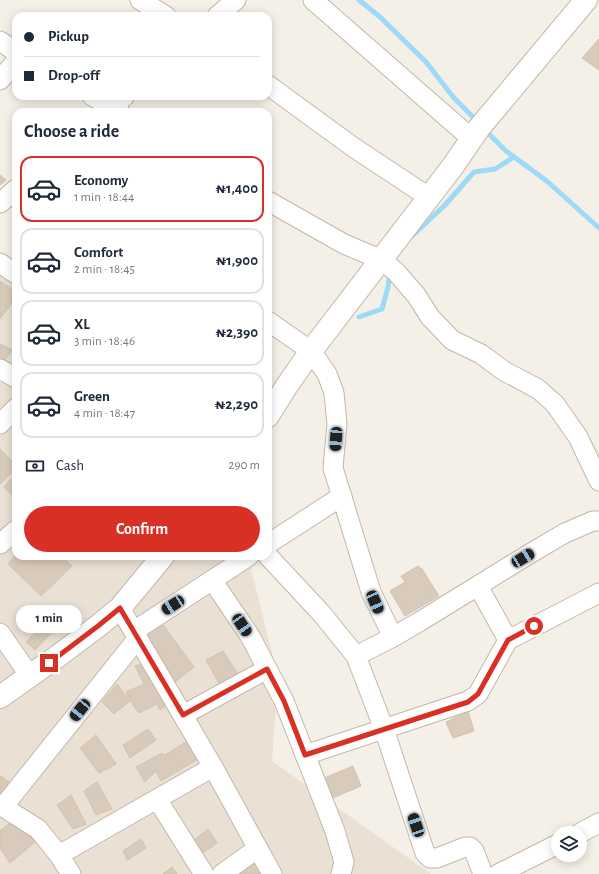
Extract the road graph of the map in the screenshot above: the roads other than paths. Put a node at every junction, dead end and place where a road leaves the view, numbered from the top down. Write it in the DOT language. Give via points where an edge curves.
graph roads {
  1 [pos="140,0"];
  2 [pos="236,0"];
  3 [pos="313,0"];
  4 [pos="586,0"];
  5 [pos="160,12"];
  6 [pos="222,12"];
  7 [pos="0,41"];
  8 [pos="12,49"];
  9 [pos="12,66"];
  10 [pos="0,80"];
  11 [pos="272,88"];
  12 [pos="101,100"];
  13 [pos="116,107"];
  14 [pos="475,134"];
  15 [pos="12,192"];
  16 [pos="430,198"];
  17 [pos="0,202"];
  18 [pos="272,203"];
  19 [pos="382,260"];
  20 [pos="0,263"];
  21 [pos="12,271"];
  22 [pos="272,324"];
  23 [pos="311,351"];
  24 [pos="272,410"];
  25 [pos="12,412"];
  26 [pos="0,424"];
  27 [pos="599,481"];
  28 [pos="342,496"];
  29 [pos="599,521"];
  30 [pos="12,534"];
  31 [pos="272,541"];
  32 [pos="0,544"];
  33 [pos="160,560"];
  34 [pos="243,560"];
  35 [pos="272,560"];
  36 [pos="212,580"];
  37 [pos="478,586"];
  38 [pos="599,593"];
  39 [pos="120,608"];
  40 [pos="0,633"];
  41 [pos="136,635"];
  42 [pos="393,637"];
  43 [pos="508,640"];
  44 [pos="356,656"];
  45 [pos="267,669"];
  46 [pos="30,676"];
  47 [pos="0,697"];
  48 [pos="183,715"];
  49 [pos="384,729"];
  50 [pos="305,755"];
  51 [pos="213,767"];
  52 [pos="158,799"];
  53 [pos="2,806"];
  54 [pos="599,823"];
  55 [pos="587,829"];
  56 [pos="258,848"];
  57 [pos="551,848"];
  58 [pos="59,855"];
  59 [pos="71,874"];
  60 [pos="204,874"];
  61 [pos="222,874"];
  62 [pos="272,874"];
  63 [pos="341,874"];
  64 [pos="483,874"];
  65 [pos="498,874"];
  1 -- 5 [label="street"];
  2 -- 6 [label="street"];
  3 -- 14 [label="street"];
  4 -- 14 [label="street"];
  7 -- 8 [label="street"];
  9 -- 10 [label="street"];
  11 -- 16 [label="street" via="353,147"];
  12 -- 13 [label="street"];
  14 -- 16 [label="street"];
  15 -- 17 [label="street"];
  16 -- 19 [label="street"];
  18 -- 19 [label="street" via="344,244"];
  19 -- 23 [label="street"];
  19 -- 27 [label="street" via="396,272 416,295 430,317 452,340 481,354 504,371 538,389 555,404 578,437"];
  20 -- 21 [label="street"];
  22 -- 23 [label="street"];
  23 -- 24 [label="street"];
  23 -- 28 [label="street" via="327,374 334,393 337,424 333,468"];
  25 -- 26 [label="street"];
  28 -- 31 [label="street"];
  28 -- 42 [label="street" via="371,592"];
  29 -- 37 [label="street" via="565,533"];
  30 -- 32 [label="street"];
  33 -- 39 [label="street"];
  34 -- 36 [label="street"];
  35 -- 44 [label="street" via="322,614"];
  36 -- 41 [label="street"];
  36 -- 45 [label="street" via="250,636"];
  37 -- 42 [label="street"];
  37 -- 43 [label="street"];
  38 -- 43 [label="street"];
  39 -- 41 [label="street"];
  39 -- 46 [label="street"];
  40 -- 46 [label="street"];
  41 -- 48 [label="street"];
  41 -- 53 [label="street"];
  42 -- 44 [label="street"];
  43 -- 49 [label="street" via="478,694 468,702"];
  44 -- 49 [label="street"];
  45 -- 48 [label="street"];
  45 -- 50 [label="street" via="284,701"];
  46 -- 47 [label="street"];
  48 -- 51 [label="street"];
  49 -- 50 [label="street"];
  49 -- 64 [label="street" via="425,854 430,858 437,858 470,847"];
  50 -- 63 [label="street" via="335,831 344,862"];
  51 -- 52 [label="street"];
  51 -- 56 [label="street"];
  52 -- 58 [label="street"];
  52 -- 60 [label="street"];
  53 -- 58 [label="street" via="38,829"];
  54 -- 55 [label="street"];
  56 -- 61 [label="street"];
  56 -- 62 [label="street"];
  57 -- 65 [label="street"];
  58 -- 59 [label="street"];
}
